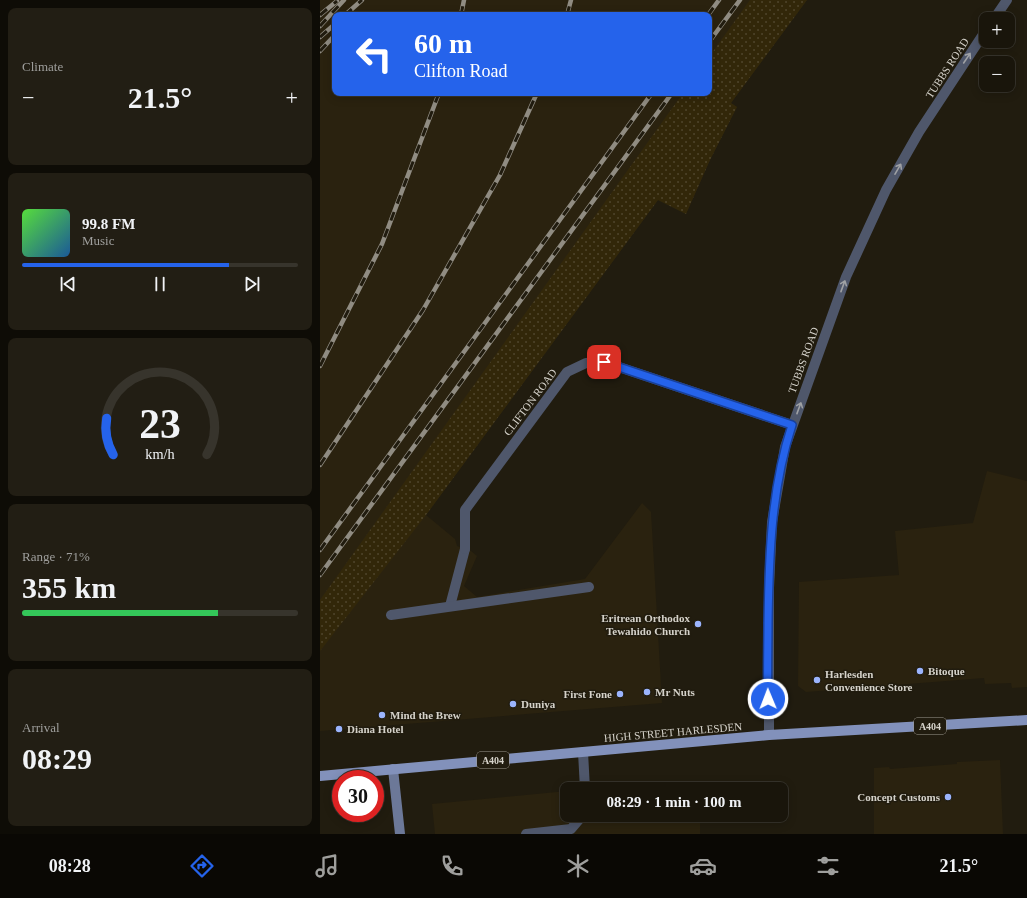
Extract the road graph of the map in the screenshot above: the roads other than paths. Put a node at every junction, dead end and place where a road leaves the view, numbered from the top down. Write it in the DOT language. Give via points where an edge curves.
graph roads {
  1 [pos="1007,0"];
  2 [pos="999,12"];
  3 [pos="979,41"];
  4 [pos="792,425"];
  5 [pos="589,587"];
  6 [pos="450,606"];
  7 [pos="391,615"];
  8 [pos="1027,720"];
  9 [pos="769,735"];
  10 [pos="583,752"];
  11 [pos="393,770"];
  12 [pos="320,776"];
  13 [pos="585,782"];
  14 [pos="577,822"];
  15 [pos="400,834"];
  16 [pos="526,834"];
  1 -- 2 [label="street"];
  4 -- 3 [label="street, TUBBS ROAD, one-way" via="846,277 886,190 919,132"];
  4 -- 6 [label="street, CLIFTON ROAD" via="604,362 586,363 567,372 465,510 465,549"];
  4 -- 9 [label="street, TUBBS ROAD" via="785,447 772,522 769,588"];
  5 -- 6 [label="street"];
  6 -- 7 [label="street"];
  8 -- 9 [label="main road, HIGH STREET HARLESDEN / A404"];
  9 -- 10 [label="main road, HIGH STREET HARLESDEN / A404"];
  10 -- 11 [label="main road, HIGH STREET HARLESDEN / A404"];
  10 -- 13 [label="street"];
  11 -- 12 [label="main road, A404"];
  11 -- 15 [label="street"];
  14 -- 16 [label="street" via="571,829"];
}
